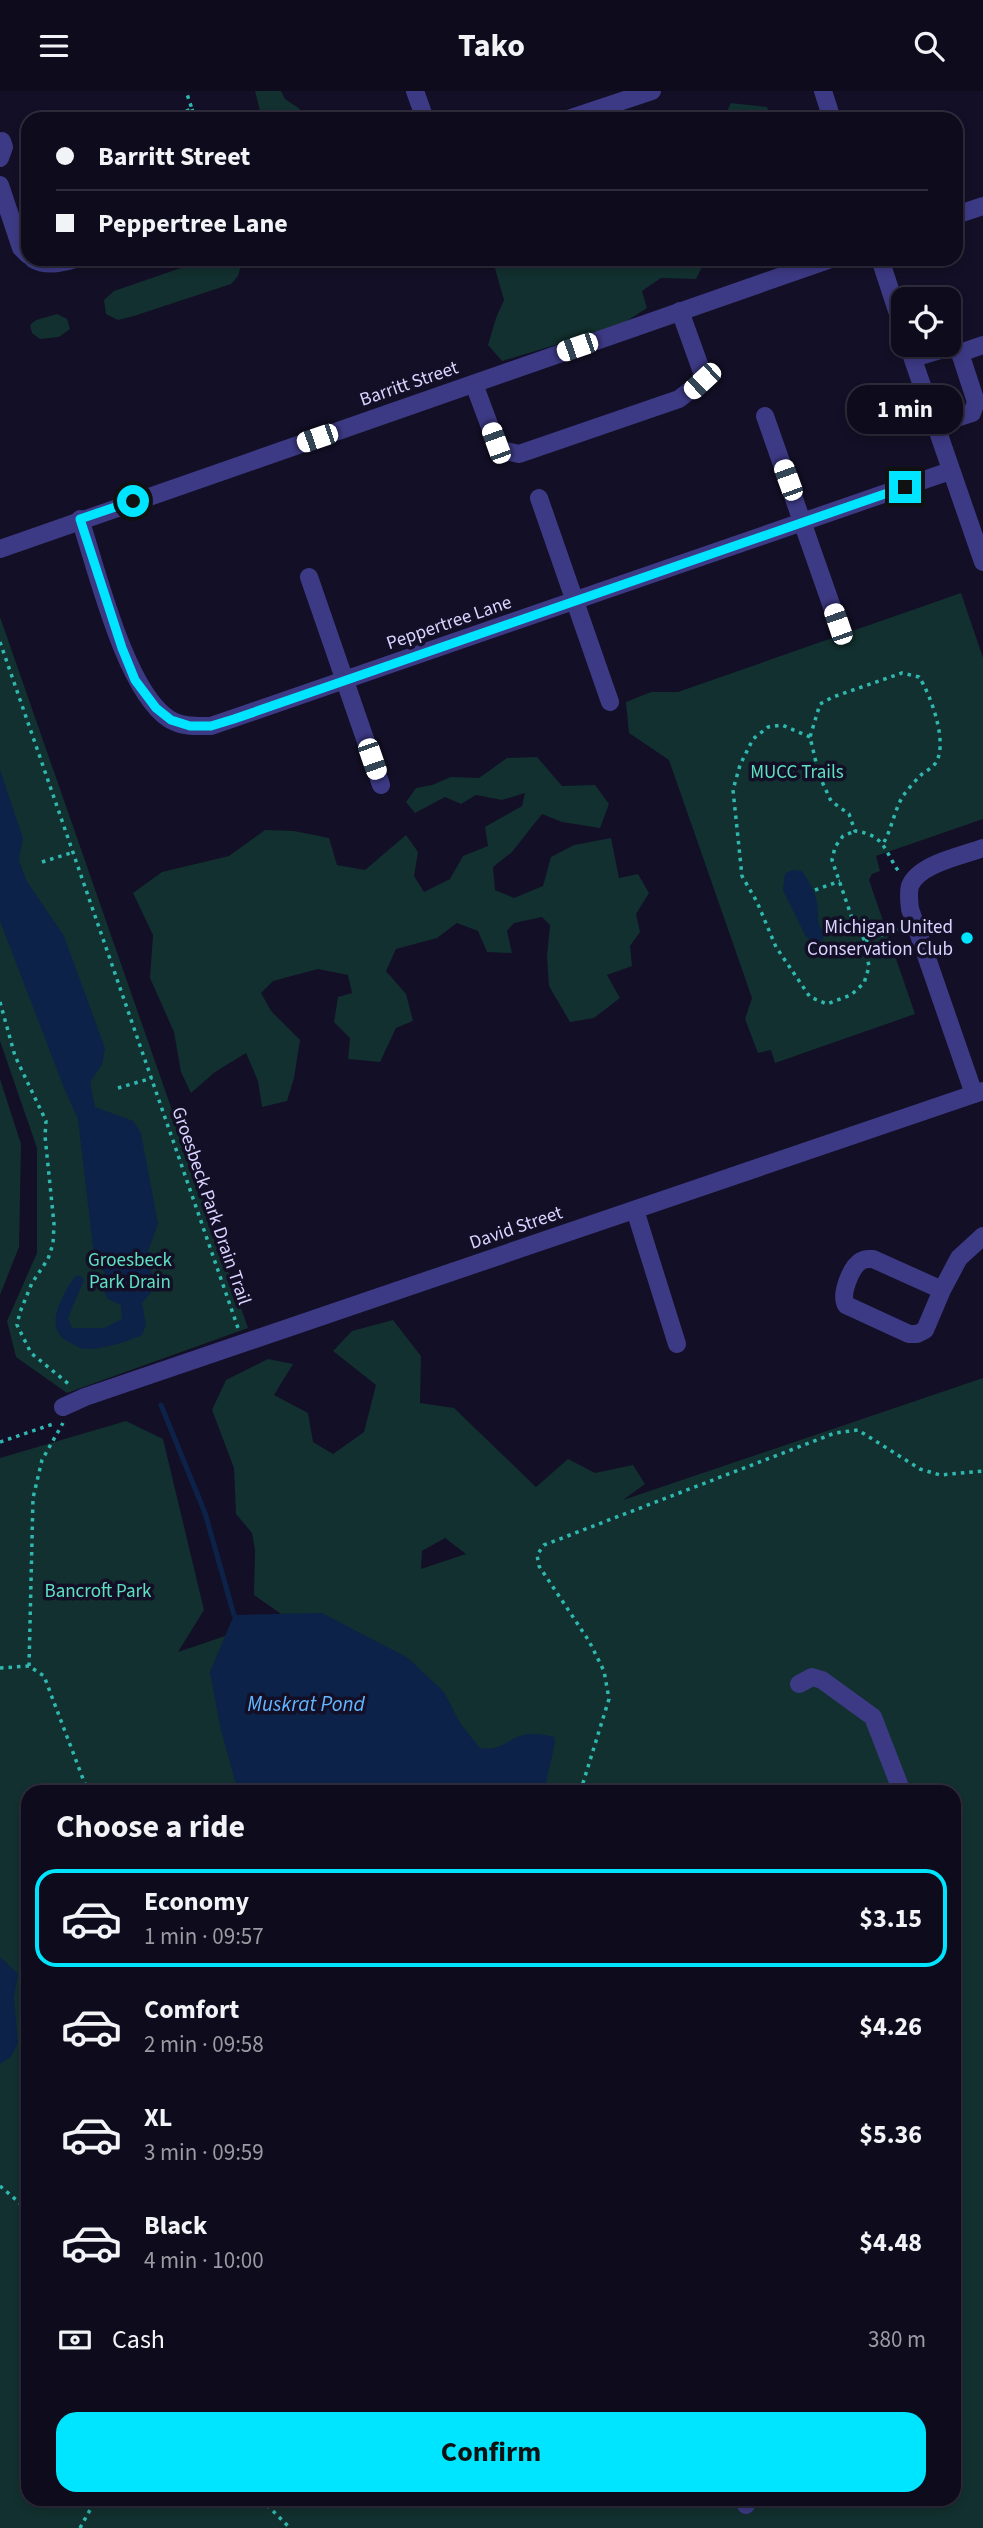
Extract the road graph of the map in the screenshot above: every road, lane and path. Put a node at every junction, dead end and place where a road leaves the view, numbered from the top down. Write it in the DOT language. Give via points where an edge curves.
graph roads {
  1 [pos="186,91"];
  2 [pos="415,91"];
  3 [pos="652,91"];
  4 [pos="823,91"];
  5 [pos="192,109"];
  6 [pos="183,112"];
  7 [pos="193,112"];
  8 [pos="422,112"];
  9 [pos="589,112"];
  10 [pos="830,112"];
  11 [pos="0,185"];
  12 [pos="983,206"];
  13 [pos="963,213"];
  14 [pos="21,245"];
  15 [pos="811,266"];
  16 [pos="882,266"];
  17 [pos="891,292"];
  18 [pos="680,311"];
  19 [pos="983,345"];
  20 [pos="961,353"];
  21 [pos="961,356"];
  22 [pos="912,357"];
  23 [pos="474,384"];
  24 [pos="978,411"];
  25 [pos="765,417"];
  26 [pos="934,425"];
  27 [pos="950,471"];
  28 [pos="539,498"];
  29 [pos="80,519"];
  30 [pos="803,522"];
  31 [pos="0,549"];
  32 [pos="983,562"];
  33 [pos="309,577"];
  34 [pos="575,602"];
  35 [pos="838,624"];
  36 [pos="0,642"];
  37 [pos="345,681"];
  38 [pos="610,702"];
  39 [pos="810,737"];
  40 [pos="381,785"];
  41 [pos="855,831"];
  42 [pos="884,842"];
  43 [pos="983,848"];
  44 [pos="74,852"];
  45 [pos="42,862"];
  46 [pos="840,881"];
  47 [pos="910,887"];
  48 [pos="815,891"];
  49 [pos="915,923"];
  50 [pos="864,941"];
  51 [pos="0,1002"];
  52 [pos="152,1078"];
  53 [pos="118,1088"];
  54 [pos="978,1093"];
  55 [pos="635,1210"];
  56 [pos="983,1236"];
  57 [pos="942,1290"];
  58 [pos="243,1343"];
  59 [pos="677,1344"];
  60 [pos="85,1397"];
  61 [pos="64,1413"];
  62 [pos="0,1442"];
  63 [pos="53,1443"];
  64 [pos="983,1471"];
  65 [pos="29,1666"];
  66 [pos="0,1668"];
  67 [pos="799,1684"];
  68 [pos="85,1785"];
  69 [pos="583,1785"];
  70 [pos="899,1785"];
  71 [pos="0,2186"];
  72 [pos="21,2204"];
  73 [pos="92,2506"];
  74 [pos="268,2506"];
  75 [pos="80,2528"];
  76 [pos="290,2528"];
  1 -- 5 [label="path"];
  2 -- 8 [label="street"];
  3 -- 9 [label="street"];
  4 -- 10 [label="street"];
  5 -- 6 [label="path"];
  5 -- 7 [label="path"];
  11 -- 14 [label="street"];
  12 -- 13 [label="street"];
  15 -- 18 [label="street, Barritt Street"];
  16 -- 17 [label="street"];
  18 -- 23 [label="street, Barritt Street"];
  18 -- 23 [label="street" via="703,375 702,381 679,399 519,454 501,450 496,443"];
  19 -- 20 [label="street"];
  21 -- 24 [label="street"];
  22 -- 26 [label="street"];
  23 -- 29 [label="street, Barritt Street"];
  24 -- 26 [label="street"];
  25 -- 30 [label="street"];
  26 -- 27 [label="street"];
  27 -- 30 [label="street, Peppertree Lane"];
  27 -- 32 [label="street"];
  28 -- 34 [label="street"];
  29 -- 31 [label="street, Barritt Street"];
  29 -- 37 [label="street, Peppertree Lane" via="135,680 171,720 211,726"];
  30 -- 34 [label="street, Peppertree Lane"];
  30 -- 35 [label="street"];
  33 -- 37 [label="street"];
  34 -- 37 [label="street, Peppertree Lane"];
  34 -- 38 [label="street"];
  36 -- 44 [label="path, Groesbeck Park Drain Trail"];
  37 -- 40 [label="street"];
  39 -- 41 [label="path" via="831,801 849,814"];
  39 -- 42 [label="path" via="820,705 833,697 902,673 919,677 929,691 940,754 904,795"];
  39 -- 50 [label="path" via="782,725 768,727 753,739 740,765 733,789 743,876 776,947 810,997 827,1004 851,995 864,983 869,967"];
  41 -- 42 [label="path" via="868,832"];
  41 -- 46 [label="path" via="843,836 835,847 832,860"];
  42 -- 47 [label="path"];
  43 -- 47 [label="street" via="926,868"];
  44 -- 45 [label="path"];
  44 -- 52 [label="path, Groesbeck Park Drain Trail"];
  46 -- 48 [label="path"];
  46 -- 50 [label="path"];
  47 -- 49 [label="street"];
  49 -- 50 [label="path"];
  49 -- 54 [label="street"];
  51 -- 60 [label="path" via="15,1056 46,1121 54,1224 48,1259 17,1325 31,1353"];
  52 -- 53 [label="path"];
  52 -- 58 [label="path, Groesbeck Park Drain Trail"];
  54 -- 55 [label="street, David Street"];
  55 -- 58 [label="street, David Street"];
  55 -- 59 [label="street"];
  56 -- 57 [label="street" via="959,1258"];
  57 -- 57 [label="street" via="925,1330 917,1334 843,1299 857,1264 864,1259"];
  58 -- 60 [label="street, David Street"];
  60 -- 61 [label="street, David Street"];
  61 -- 62 [label="path"];
  63 -- 65 [label="path" via="42,1460 33,1498"];
  64 -- 69 [label="path" via="940,1475 920,1469 858,1430 835,1433 544,1545 537,1555 539,1566 589,1641 604,1671 609,1699"];
  65 -- 66 [label="path"];
  65 -- 68 [label="path" via="44,1676"];
  67 -- 70 [label="street" via="812,1677 822,1680 873,1717"];
  71 -- 72 [label="path"];
  73 -- 75 [label="path"];
  74 -- 76 [label="path"];
}
